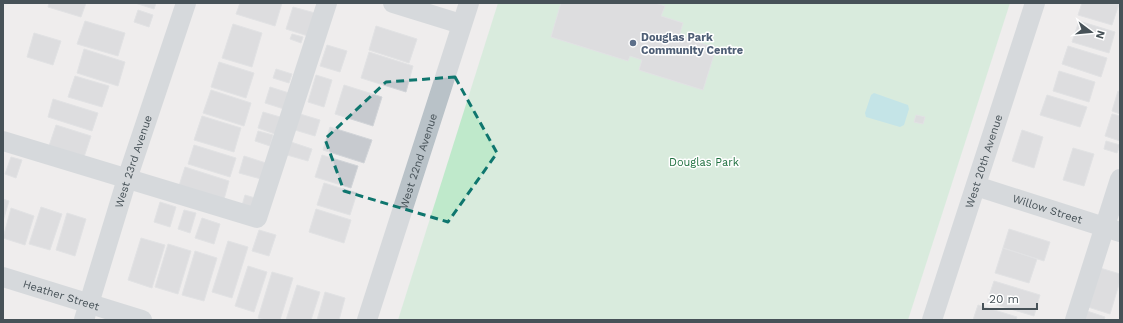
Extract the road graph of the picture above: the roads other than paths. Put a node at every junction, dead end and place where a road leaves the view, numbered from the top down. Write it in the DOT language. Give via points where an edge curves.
graph roads {
  1 [pos="186,3"];
  2 [pos="327,3"];
  3 [pos="393,3"];
  4 [pos="469,3"];
  5 [pos="1035,3"];
  6 [pos="461,24"];
  7 [pos="3,141"];
  8 [pos="127,179"];
  9 [pos="1120,179"];
  10 [pos="976,186"];
  11 [pos="1112,230"];
  12 [pos="3,277"];
  13 [pos="86,312"];
  14 [pos="142,320"];
  15 [pos="367,320"];
  16 [pos="932,320"];
  17 [pos="1075,320"];
  1 -- 8 [label="street, West 23rd Avenue"];
  2 -- 8 [label="street" via="257,218"];
  3 -- 6 [label="street"];
  4 -- 6 [label="street, West 22nd Avenue"];
  5 -- 10 [label="street, West 20th Avenue"];
  6 -- 15 [label="street, West 22nd Avenue"];
  7 -- 8 [label="street"];
  8 -- 13 [label="street, West 23rd Avenue"];
  9 -- 11 [label="street"];
  10 -- 11 [label="street, Willow Street"];
  10 -- 16 [label="street, West 20th Avenue"];
  11 -- 17 [label="street"];
  12 -- 13 [label="street, Heather Street"];
  13 -- 14 [label="street, Heather Street"];
}
